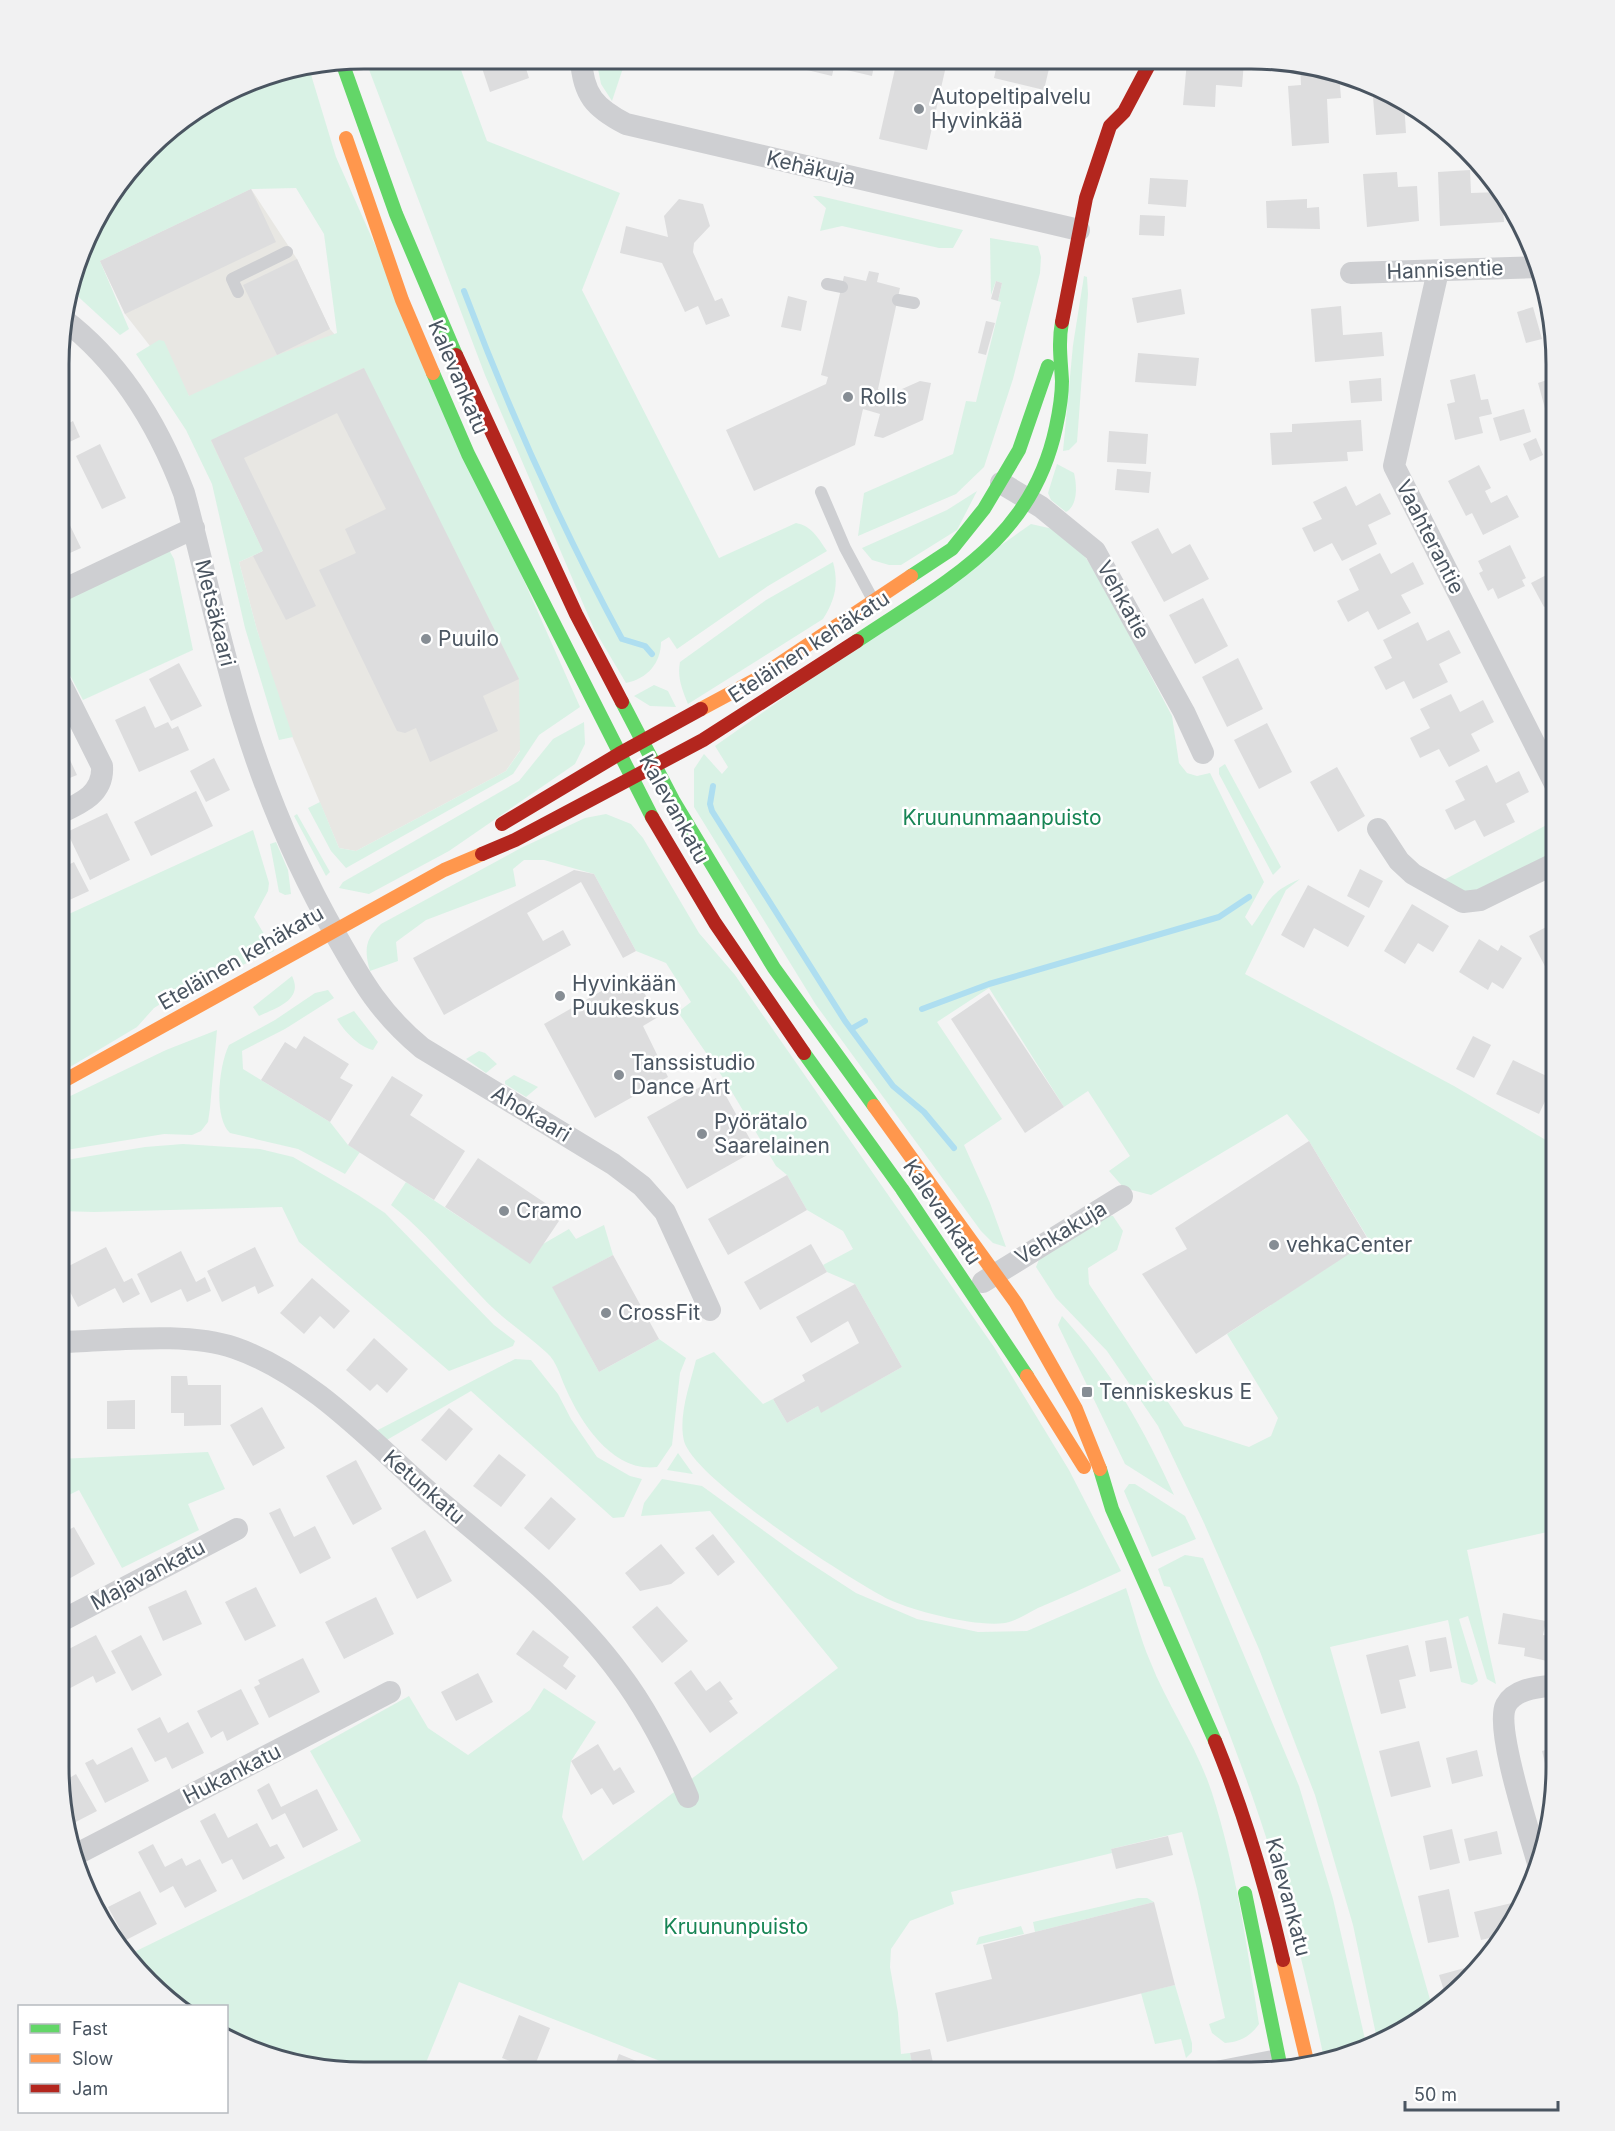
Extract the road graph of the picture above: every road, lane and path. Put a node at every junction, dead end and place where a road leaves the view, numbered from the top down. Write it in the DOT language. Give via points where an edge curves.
graph roads {
  1 [pos="582,69"];
  2 [pos="1148,69"];
  3 [pos="345,70"];
  4 [pos="1106,106"];
  5 [pos="342,125"];
  6 [pos="1110,126"];
  7 [pos="1078,230"];
  8 [pos="287,252"];
  9 [pos="1529,267"];
  10 [pos="1438,272"];
  11 [pos="1351,273"];
  12 [pos="827,284"];
  13 [pos="842,287"];
  14 [pos="238,291"];
  15 [pos="898,300"];
  16 [pos="914,303"];
  17 [pos="72,327"];
  18 [pos="1058,344"];
  19 [pos="1000,483"];
  20 [pos="821,492"];
  21 [pos="1029,500"];
  22 [pos="194,528"];
  23 [pos="69,587"];
  24 [pos="873,601"];
  25 [pos="886,622"];
  26 [pos="69,702"];
  27 [pos="644,742"];
  28 [pos="1203,753"];
  29 [pos="619,754"];
  30 [pos="1546,766"];
  31 [pos="656,767"];
  32 [pos="633,779"];
  33 [pos="69,808"];
  34 [pos="1378,828"];
  35 [pos="1546,868"];
  36 [pos="444,870"];
  37 [pos="333,930"];
  38 [pos="69,1080"];
  39 [pos="1122,1197"];
  40 [pos="996,1274"];
  41 [pos="971,1291"];
  42 [pos="710,1310"];
  43 [pos="69,1342"];
  44 [pos="1112,1509"];
  45 [pos="237,1528"];
  46 [pos="69,1617"];
  47 [pos="1546,1686"];
  48 [pos="390,1692"];
  49 [pos="1216,1744"];
  50 [pos="688,1797"];
  51 [pos="1234,1837"];
  52 [pos="1534,1849"];
  53 [pos="82,1852"];
  54 [pos="1243,1881"];
  55 [pos="1305,2050"];
  56 [pos="1306,2056"];
  57 [pos="1284,2059"];
  58 [pos="1279,2060"];
  1 -- 7 [label="street, Kehäkuja" via="599,109 626,124"];
  2 -- 6 [label="main road, Eteläinen kehäkatu" via="1124,112"];
  3 -- 27 [label="main road, Kalevankatu" via="396,214 476,403 576,614"];
  4 -- 6 [label="main road, Eteläinen kehäkatu"];
  5 -- 29 [label="main road, Kalevankatu" via="381,244 468,454"];
  6 -- 7 [label="main road, Eteläinen kehäkatu"];
  7 -- 18 [label="main road, Eteläinen kehäkatu"];
  8 -- 14 [label="lane" via="232,279"];
  9 -- 10 [label="street, Hannisentie"];
  10 -- 11 [label="street, Hannisentie"];
  10 -- 30 [label="street, Vaahterantie" via="1394,466"];
  12 -- 13 [label="lane"];
  15 -- 16 [label="lane"];
  17 -- 22 [label="street, Metsäkaari" via="115,370 154,426 177,475"];
  18 -- 19 [label="main road, Eteläinen kehäkatu" via="1019,450"];
  18 -- 21 [label="main road, Eteläinen kehäkatu" via="1062,382 1056,427 1042,474"];
  19 -- 21 [label="street, Vehkatie"];
  19 -- 24 [label="main road, Eteläinen kehäkatu" via="952,549"];
  20 -- 24 [label="lane" via="844,548"];
  21 -- 25 [label="main road, Eteläinen kehäkatu" via="980,558"];
  21 -- 28 [label="street, Vehkatie" via="1095,551"];
  22 -- 23 [label="street"];
  22 -- 37 [label="street, Metsäkaari" via="220,639 264,781 312,892"];
  24 -- 25 [label="lane"];
  24 -- 27 [label="main road, Eteläinen kehäkatu" via="755,680"];
  25 -- 31 [label="main road, Eteläinen kehäkatu" via="799,681"];
  26 -- 33 [label="street" via="102,766 103,779 94,793"];
  27 -- 29 [label="main road, Eteläinen kehäkatu"];
  27 -- 31 [label="main road, Kalevankatu"];
  29 -- 32 [label="main road, Kalevankatu"];
  29 -- 36 [label="main road, Eteläinen kehäkatu" via="490,833"];
  31 -- 32 [label="main road, Eteläinen kehäkatu"];
  31 -- 40 [label="main road, Kalevankatu" via="774,968"];
  32 -- 36 [label="main road, Eteläinen kehäkatu" via="515,840"];
  32 -- 41 [label="main road, Kalevankatu" via="755,985"];
  34 -- 35 [label="street" via="1399,861 1413,874 1463,902 1480,900"];
  36 -- 37 [label="main road, Eteläinen kehäkatu"];
  37 -- 38 [label="main road, Eteläinen kehäkatu"];
  37 -- 42 [label="street, Ahokaari" via="370,994 396,1026 422,1048 614,1164 642,1186 665,1212"];
  39 -- 40 [label="street, Vehkakuja"];
  40 -- 41 [label="street, Vehkakuja"];
  40 -- 44 [label="main road, Kalevankatu" via="1076,1409"];
  41 -- 44 [label="main road, Kalevankatu"];
  43 -- 50 [label="street, Ketunkatu" via="206,1341 256,1356 306,1385 528,1578 595,1642 644,1711"];
  44 -- 49 [label="main road, Kalevankatu"];
  45 -- 46 [label="street, Majavankatu"];
  47 -- 52 [label="street" via="1515,1695 1506,1704 1503,1720"];
  48 -- 53 [label="street, Hukankatu"];
  49 -- 51 [label="main road, Kalevankatu"];
  49 -- 55 [label="main road, Kalevankatu" via="1268,1896"];
  54 -- 58 [label="main road, Kalevankatu"];
  55 -- 56 [label="main road, Kalevankatu"];
  55 -- 57 [label="lane"];
}
